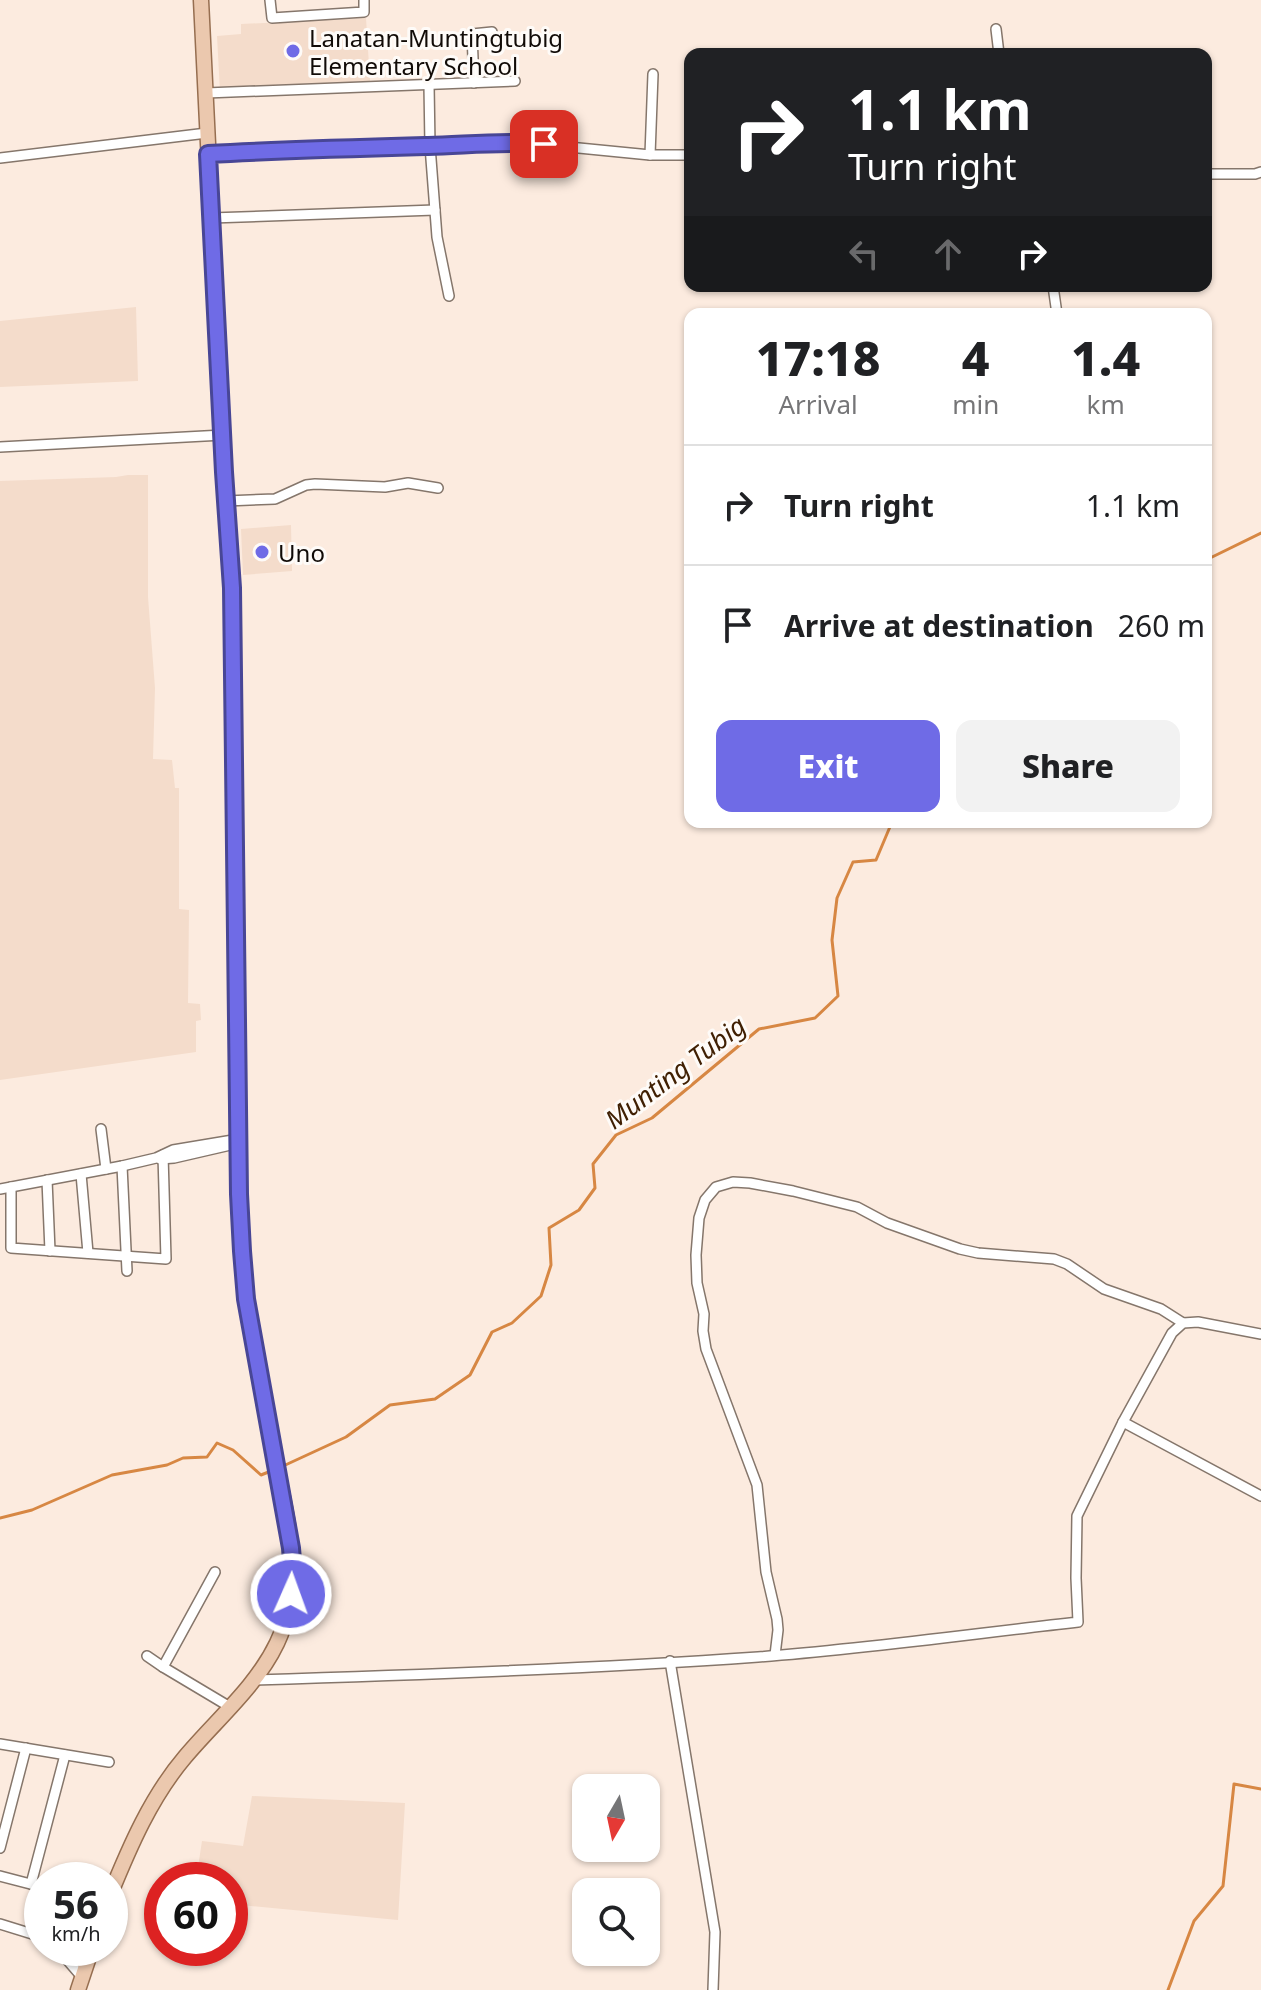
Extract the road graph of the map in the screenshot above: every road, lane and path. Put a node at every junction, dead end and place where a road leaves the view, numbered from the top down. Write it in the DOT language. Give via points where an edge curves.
graph roads {
  1 [pos="201,0"];
  2 [pos="270,0"];
  3 [pos="364,0"];
  4 [pos="996,29"];
  5 [pos="492,32"];
  6 [pos="998,48"];
  7 [pos="653,74"];
  8 [pos="515,81"];
  9 [pos="474,83"];
  10 [pos="429,85"];
  11 [pos="206,93"];
  12 [pos="207,133"];
  13 [pos="430,146"];
  14 [pos="208,154"];
  15 [pos="650,155"];
  16 [pos="684,155"];
  17 [pos="0,158"];
  18 [pos="1261,172"];
  19 [pos="1212,174"];
  20 [pos="435,210"];
  21 [pos="211,218"];
  22 [pos="449,296"];
  23 [pos="223,435"];
  24 [pos="0,447"];
  25 [pos="438,488"];
  26 [pos="226,501"];
  27 [pos="101,1129"];
  28 [pos="239,1141"];
  29 [pos="161,1158"];
  30 [pos="122,1166"];
  31 [pos="106,1169"];
  32 [pos="81,1174"];
  33 [pos="47,1180"];
  34 [pos="11,1187"];
  35 [pos="0,1189"];
  36 [pos="50,1251"];
  37 [pos="88,1253"];
  38 [pos="127,1256"];
  39 [pos="127,1271"];
  40 [pos="1183,1323"];
  41 [pos="1261,1334"];
  42 [pos="1123,1422"];
  43 [pos="1261,1496"];
  44 [pos="215,1572"];
  45 [pos="775,1655"];
  46 [pos="147,1656"];
  47 [pos="670,1661"];
  48 [pos="163,1667"];
  49 [pos="253,1680"];
  50 [pos="230,1707"];
  51 [pos="0,1744"];
  52 [pos="26,1748"];
  53 [pos="65,1755"];
  54 [pos="109,1762"];
  55 [pos="0,1848"];
  56 [pos="37,1862"];
  57 [pos="124,1862"];
  58 [pos="0,1876"];
  59 [pos="24,1882"];
  60 [pos="0,1924"];
  61 [pos="24,1931"];
  62 [pos="68,1966"];
  63 [pos="80,1984"];
  64 [pos="713,1990"];
  1 -- 11 [label="main road"];
  2 -- 3 [label="street" via="272,18 364,12"];
  4 -- 6 [label="street"];
  5 -- 9 [label="street" via="472,34"];
  7 -- 15 [label="street"];
  8 -- 9 [label="street"];
  9 -- 10 [label="street"];
  10 -- 11 [label="street"];
  10 -- 13 [label="street"];
  11 -- 12 [label="main road"];
  12 -- 14 [label="main road"];
  12 -- 17 [label="street"];
  13 -- 14 [label="street"];
  13 -- 15 [label="street" via="518,142"];
  13 -- 20 [label="street"];
  14 -- 21 [label="main road"];
  15 -- 16 [label="street"];
  18 -- 19 [label="street"];
  20 -- 21 [label="street"];
  20 -- 22 [label="street"];
  21 -- 23 [label="main road"];
  23 -- 24 [label="street"];
  23 -- 26 [label="main road"];
  25 -- 26 [label="street" via="408,483 315,484 275,499"];
  26 -- 28 [label="main road" via="232,588"];
  27 -- 31 [label="street"];
  28 -- 29 [label="street" via="173,1150"];
  28 -- 49 [label="main road" via="246,1299 292,1562 289,1614"];
  29 -- 30 [label="street"];
  29 -- 38 [label="street" via="166,1259"];
  30 -- 31 [label="street"];
  30 -- 38 [label="street"];
  31 -- 32 [label="street"];
  32 -- 33 [label="street"];
  32 -- 37 [label="street"];
  33 -- 34 [label="street"];
  33 -- 36 [label="street"];
  34 -- 35 [label="street"];
  34 -- 36 [label="street" via="11,1248"];
  36 -- 37 [label="street"];
  37 -- 38 [label="street"];
  38 -- 39 [label="street"];
  40 -- 41 [label="street"];
  40 -- 42 [label="street" via="1172,1333"];
  40 -- 45 [label="street" via="1161,1309 1104,1289 1054,1259 960,1249 857,1207 793,1191 733,1182 716,1187 699,1218 696,1255 703,1331 757,1485 777,1619"];
  42 -- 43 [label="street"];
  42 -- 45 [label="street" via="1077,1516 1078,1622"];
  44 -- 48 [label="street"];
  45 -- 47 [label="street"];
  46 -- 48 [label="street"];
  47 -- 49 [label="street"];
  47 -- 64 [label="street" via="715,1932"];
  48 -- 50 [label="street"];
  49 -- 50 [label="main road"];
  50 -- 57 [label="main road" via="165,1784"];
  51 -- 52 [label="street"];
  52 -- 53 [label="street"];
  52 -- 55 [label="street"];
  53 -- 54 [label="street"];
  53 -- 56 [label="street"];
  58 -- 59 [label="street"];
  60 -- 61 [label="street"];
  62 -- 63 [label="street"];
}
